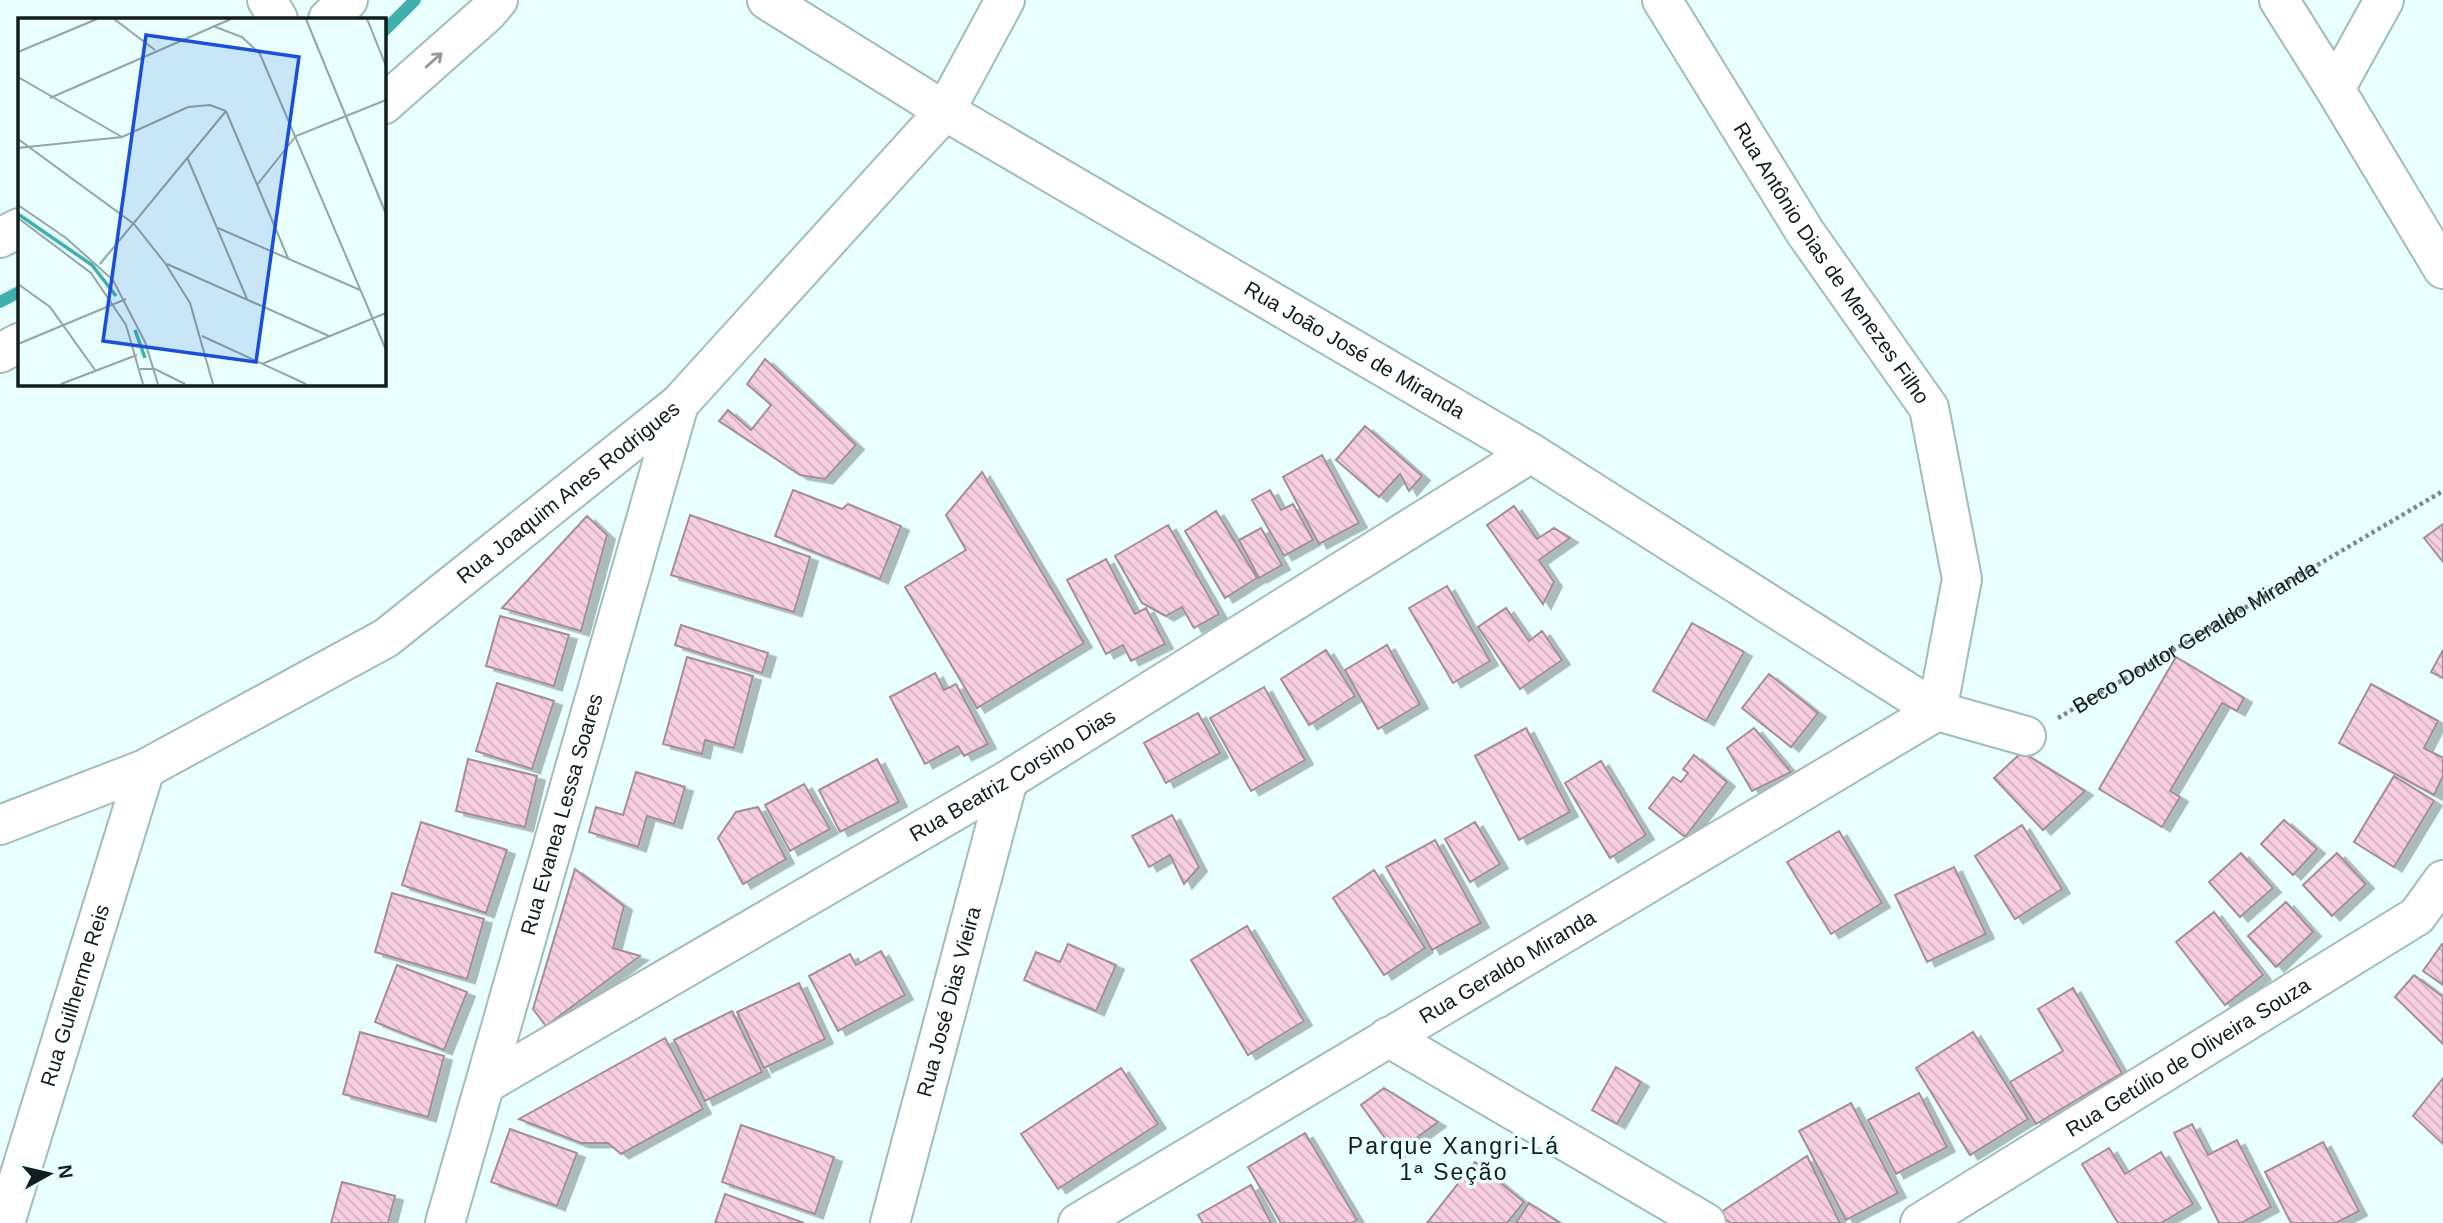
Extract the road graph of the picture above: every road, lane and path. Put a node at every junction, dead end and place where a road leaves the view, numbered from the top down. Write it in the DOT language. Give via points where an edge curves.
graph roads {
  1 [pos="267,0"];
  2 [pos="348,0"];
  3 [pos="498,0"];
  4 [pos="767,0"];
  5 [pos="1005,0"];
  6 [pos="1662,0"];
  7 [pos="2278,0"];
  8 [pos="2384,0"];
  9 [pos="277,18"];
  10 [pos="329,18"];
  11 [pos="2335,89"];
  12 [pos="385,103"];
  13 [pos="945,111"];
  14 [pos="18,229"];
  15 [pos="0,238"];
  16 [pos="2443,269"];
  17 [pos="18,344"];
  18 [pos="0,353"];
  19 [pos="679,404"];
  20 [pos="1531,453"];
  21 [pos="2443,491"];
  22 [pos="1937,711"];
  23 [pos="2026,736"];
  24 [pos="145,769"];
  25 [pos="1008,780"];
  26 [pos="0,825"];
  27 [pos="2443,880"];
  28 [pos="1388,1037"];
  29 [pos="487,1083"];
  30 [pos="5,1223"];
  31 [pos="445,1223"];
  32 [pos="890,1223"];
  33 [pos="1078,1223"];
  34 [pos="1706,1223"];
  35 [pos="1920,1223"];
  1 -- 9 [label="street"];
  2 -- 10 [label="street"];
  12 -- 3 [label="street, one-way"];
  4 -- 13 [label="street, Rua João José de Miranda"];
  5 -- 13 [label="street, Rua Joaquim Anes Rodrigues"];
  6 -- 22 [label="street, Rua Antônio Dias de Menezes Filho" via="1805,232 1928,408 1962,579"];
  7 -- 11 [label="street"];
  8 -- 11 [label="street"];
  11 -- 16 [label="street"];
  13 -- 19 [label="street, Rua Joaquim Anes Rodrigues"];
  13 -- 20 [label="street, Rua João José de Miranda"];
  14 -- 15 [label="street"];
  17 -- 18 [label="street"];
  19 -- 24 [label="street, Rua Joaquim Anes Rodrigues" via="386,638"];
  19 -- 29 [label="street, Rua Evanea Lessa Soares"];
  20 -- 22 [label="street, Rua João José de Miranda"];
  20 -- 25 [label="street, Rua Beatriz Corsino Dias"];
  21 -- 23 [label="path, Beco Doutor Geraldo Miranda"];
  22 -- 23 [label="street"];
  22 -- 28 [label="street, Rua Geraldo Miranda"];
  24 -- 26 [label="street, Rua Joaquim Anes Rodrigues"];
  24 -- 30 [label="street, Rua Guilherme Reis"];
  25 -- 29 [label="street, Rua Beatriz Corsino Dias"];
  25 -- 32 [label="street, Rua José Dias Vieira"];
  27 -- 35 [label="street, Rua Getúlio de Oliveira Souza" via="2417,916"];
  28 -- 33 [label="street, Rua Geraldo Miranda"];
  28 -- 34 [label="street"];
  29 -- 31 [label="street, Rua Evanea Lessa Soares"];
}
